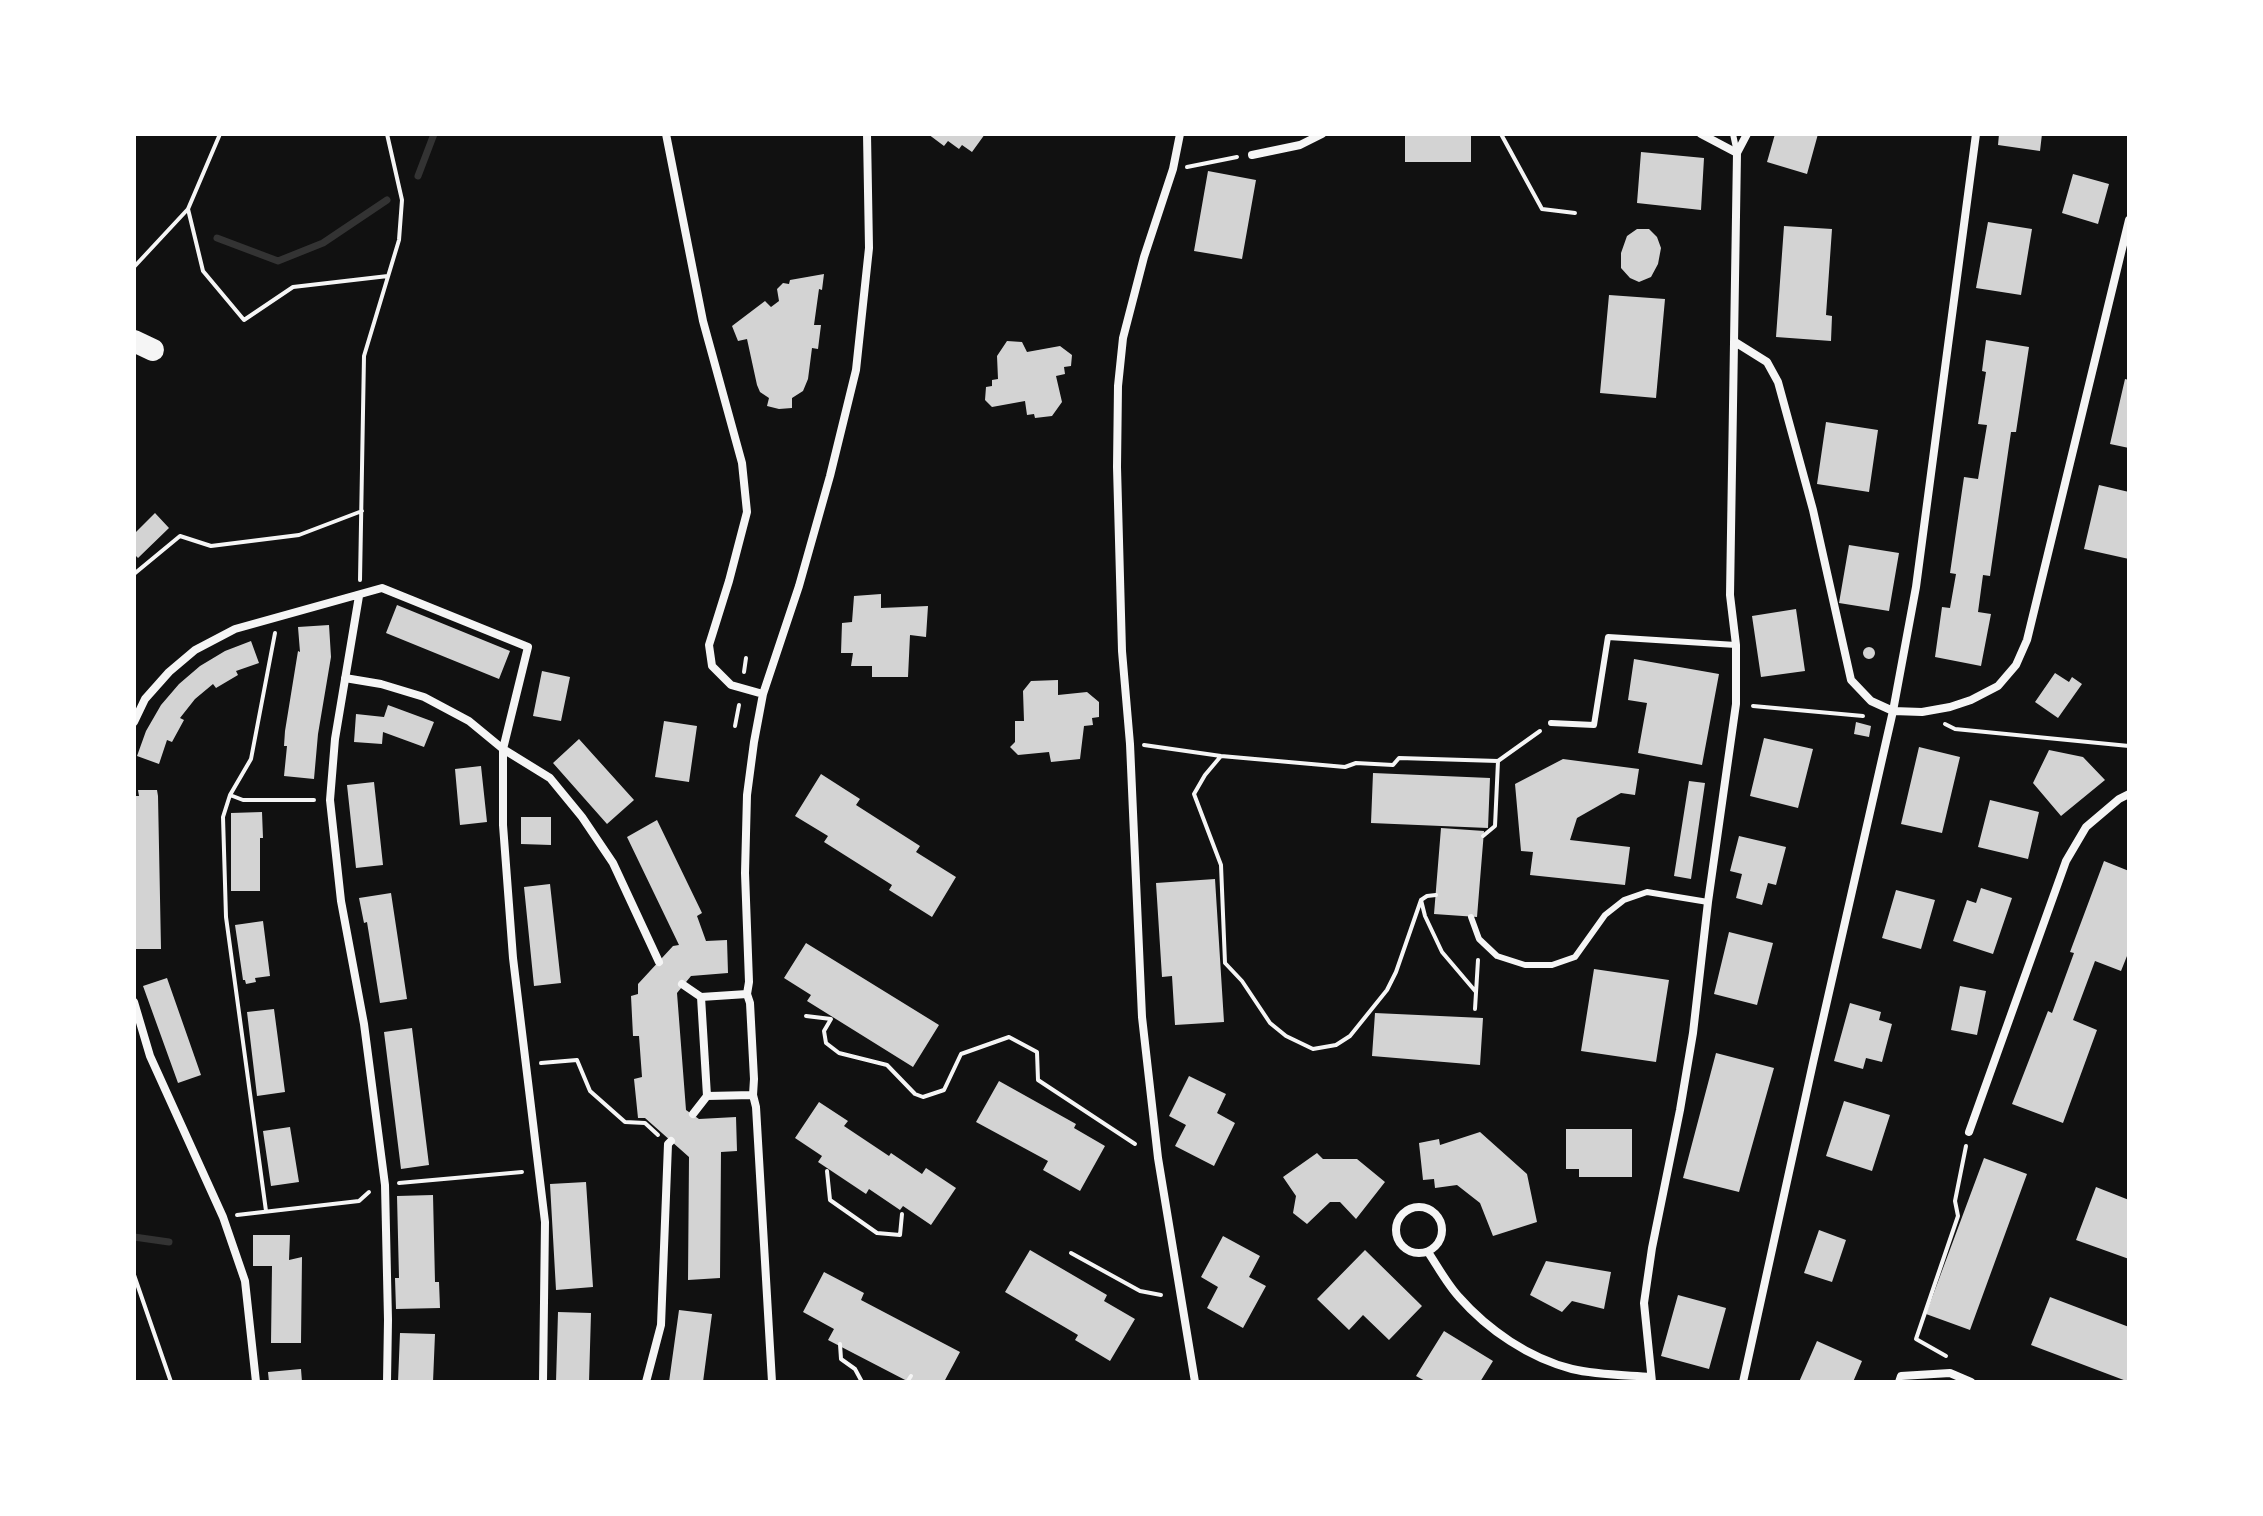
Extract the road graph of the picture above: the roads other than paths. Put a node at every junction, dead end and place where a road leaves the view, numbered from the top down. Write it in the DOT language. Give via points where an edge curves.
graph roads {
  1 [pos="666,134"];
  2 [pos="867,134"];
  3 [pos="1180,134"];
  4 [pos="1322,134"];
  5 [pos="1701,134"];
  6 [pos="1733,134"];
  7 [pos="1747,134"];
  8 [pos="1976,134"];
  9 [pos="1737,153"];
  10 [pos="1252,155"];
  11 [pos="2129,220"];
  12 [pos="1735,342"];
  13 [pos="359,596"];
  14 [pos="1736,645"];
  15 [pos="345,678"];
  16 [pos="763,694"];
  17 [pos="1893,711"];
  18 [pos="134,722"];
  19 [pos="1551,723"];
  20 [pos="503,749"];
  21 [pos="2129,794"];
  22 [pos="1708,902"];
  23 [pos="1471,917"];
  24 [pos="659,962"];
  25 [pos="682,984"];
  26 [pos="747,994"];
  27 [pos="701,997"];
  28 [pos="134,1002"];
  29 [pos="753,1095"];
  30 [pos="707,1096"];
  31 [pos="693,1114"];
  32 [pos="1969,1132"];
  33 [pos="670,1143"];
  34 [pos="1428,1252"];
  35 [pos="1652,1380"];
  36 [pos="256,1382"];
  37 [pos="387,1382"];
  38 [pos="543,1382"];
  39 [pos="646,1382"];
  40 [pos="772,1382"];
  41 [pos="1195,1382"];
  42 [pos="1743,1382"];
  43 [pos="1899,1382"];
  44 [pos="1971,1382"];
  1 -- 16 [label="street" via="703,321 742,463 747,512 709,645 712,666 731,685"];
  2 -- 16 [label="street" via="869,248 856,370 811,544"];
  3 -- 41 [label="street" via="1123,338 1117,467 1145,1054"];
  4 -- 10 [label="street" via="1300,145"];
  5 -- 9 [label="street"];
  6 -- 9 [label="lane"];
  7 -- 9 [label="street"];
  8 -- 17 [label="street" via="1916,587"];
  9 -- 12 [label="street"];
  11 -- 17 [label="street" via="2027,640 2016,665 1998,686 1971,700 1922,712"];
  12 -- 14 [label="street" via="1730,595"];
  12 -- 17 [label="street" via="1767,362 1778,382 1851,680 1871,701"];
  13 -- 15 [label="street"];
  13 -- 18 [label="street" via="235,629 195,650 145,699"];
  13 -- 20 [label="street" via="382,588 528,647"];
  14 -- 19 [label="lane" via="1608,637 1594,725"];
  14 -- 22 [label="street" via="1736,704"];
  15 -- 20 [label="street" via="424,697 469,721"];
  15 -- 37 [label="street" via="330,800 385,1185"];
  16 -- 26 [label="street" via="747,795"];
  17 -- 42 [label="street"];
  20 -- 24 [label="street" via="550,778 582,817 613,863"];
  20 -- 38 [label="street" via="513,958 545,1222"];
  21 -- 32 [label="street" via="2086,827 2066,861"];
  22 -- 23 [label="lane" via="1647,892 1624,900 1605,915 1575,957 1552,965 1525,965 1497,956 1479,939"];
  22 -- 35 [label="street" via="1690,1048 1644,1303"];
  25 -- 27 [label="street"];
  26 -- 27 [label="street"];
  26 -- 29 [label="street"];
  27 -- 30 [label="street"];
  28 -- 36 [label="street" via="150,1056 223,1217 245,1281"];
  29 -- 30 [label="street"];
  29 -- 40 [label="street"];
  30 -- 31 [label="street"];
  33 -- 39 [label="street" via="661,1325"];
  34 -- 34 [label="street" via="1442,1235 1440,1221 1423,1207 1408,1209 1395,1228 1399,1244 1412,1253"];
  34 -- 35 [label="street" via="1458,1297 1526,1351 1573,1369"];
  43 -- 44 [label="street" via="1901,1376 1950,1373"];
}
